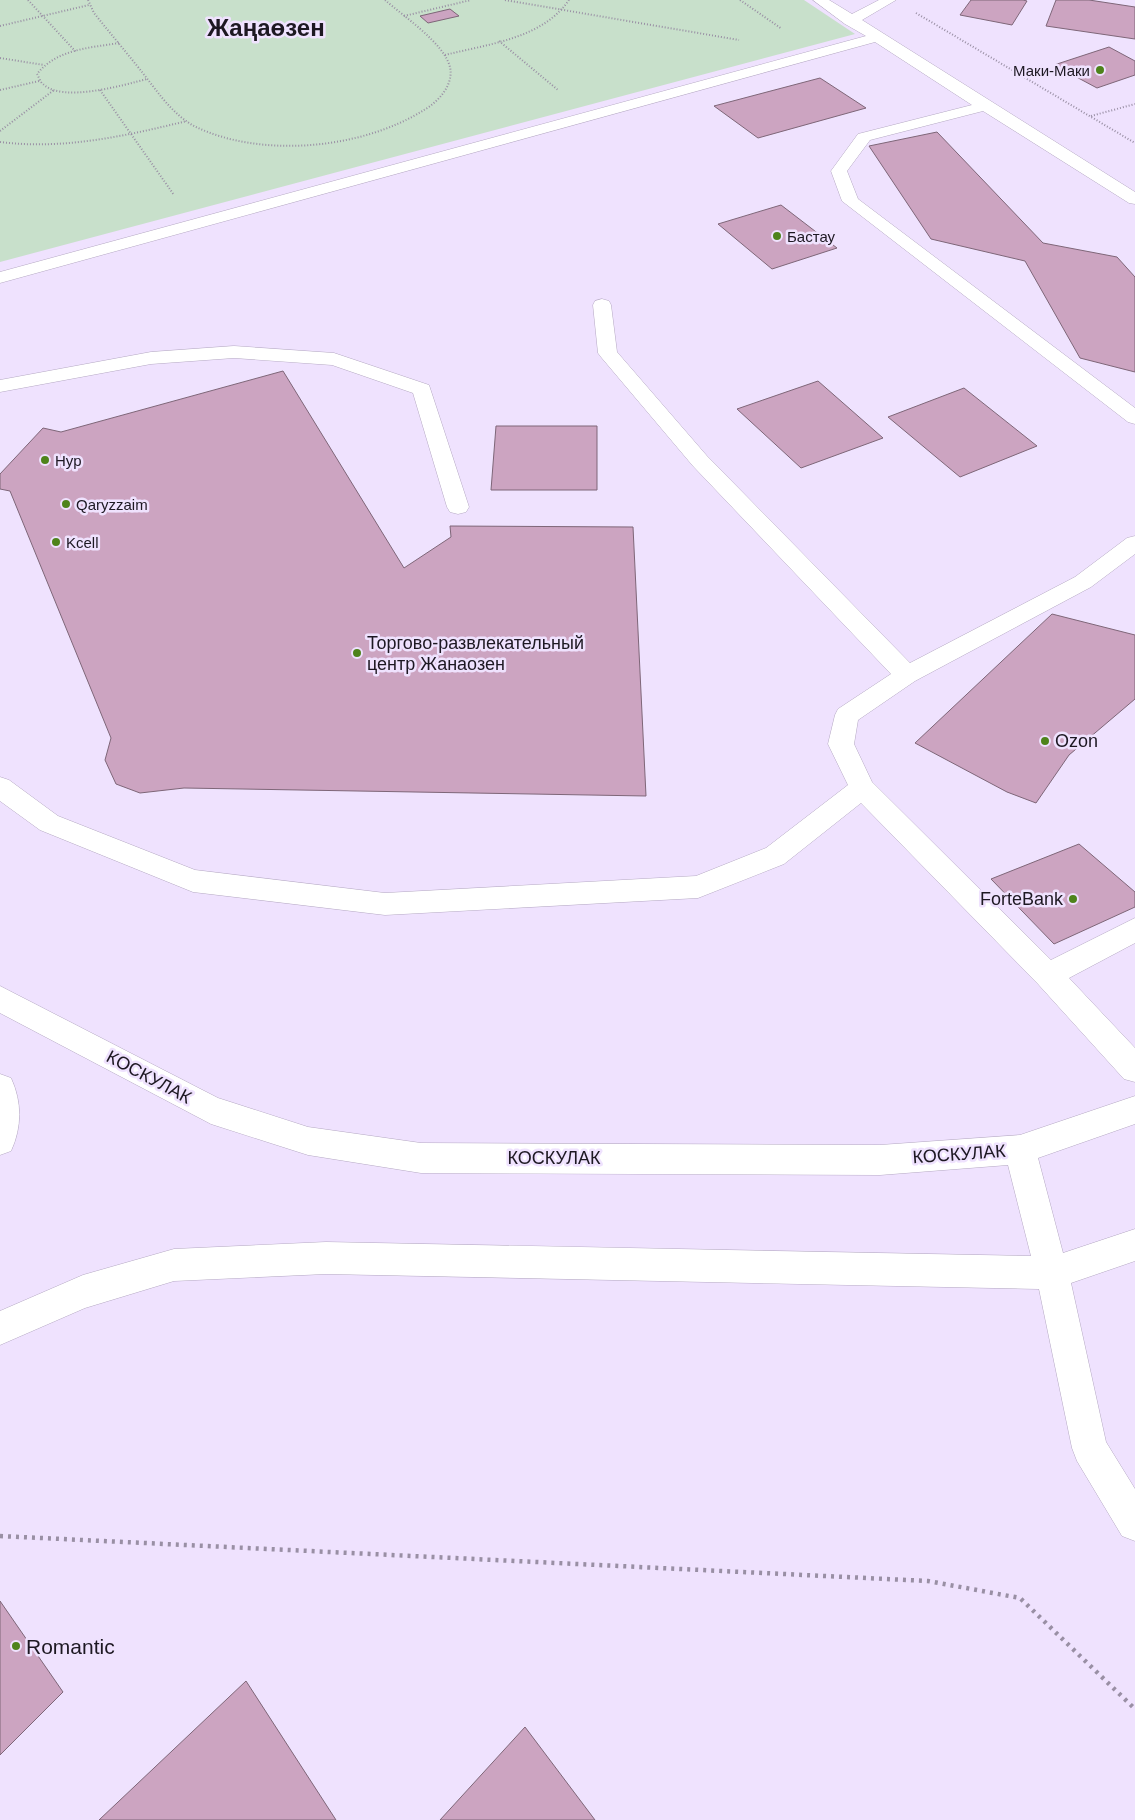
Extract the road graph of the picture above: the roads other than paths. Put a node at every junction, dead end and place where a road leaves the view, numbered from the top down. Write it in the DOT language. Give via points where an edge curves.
graph roads {
  1 [pos="820,0"];
  2 [pos="890,0"];
  3 [pos="850,20"];
  4 [pos="876,37"];
  5 [pos="985,106"];
  6 [pos="1135,198"];
  7 [pos="0,278"];
  8 [pos="602,305"];
  9 [pos="0,386"];
  10 [pos="1135,418"];
  11 [pos="458,507"];
  12 [pos="1135,543"];
  13 [pos="907,675"];
  14 [pos="0,787"];
  15 [pos="862,788"];
  16 [pos="1135,930"];
  17 [pos="1048,975"];
  18 [pos="0,999"];
  19 [pos="1135,1069"];
  20 [pos="0,1088"];
  21 [pos="1135,1110"];
  22 [pos="0,1141"];
  23 [pos="1020,1150"];
  24 [pos="1135,1245"];
  25 [pos="1052,1273"];
  26 [pos="0,1328"];
  27 [pos="1135,1523"];
  1 -- 3 [label="street"];
  2 -- 3 [label="street"];
  3 -- 4 [label="street"];
  4 -- 5 [label="street"];
  4 -- 7 [label="street"];
  5 -- 6 [label="street"];
  5 -- 10 [label="street" via="864,137 840,171 850,201"];
  8 -- 13 [label="street" via="608,353 700,461"];
  9 -- 11 [label="street" via="160,358 234,352 334,359 422,389"];
  12 -- 13 [label="street" via="1083,582"];
  13 -- 15 [label="street" via="847,715 841,744"];
  14 -- 15 [label="street" via="49,823 193,881 385,904 698,887 775,856"];
  15 -- 17 [label="street"];
  16 -- 17 [label="street"];
  17 -- 19 [label="street"];
  18 -- 23 [label="street, КОСКУЛАК" via="211,1110 308,1141 421,1158 880,1160"];
  20 -- 22 [label="street" via="5,1118"];
  21 -- 23 [label="street, КОСКУЛАК"];
  23 -- 25 [label="street"];
  24 -- 25 [label="street"];
  25 -- 26 [label="street" via="326,1258 184,1264 83,1292"];
  25 -- 27 [label="street" via="1090,1448"];
}
